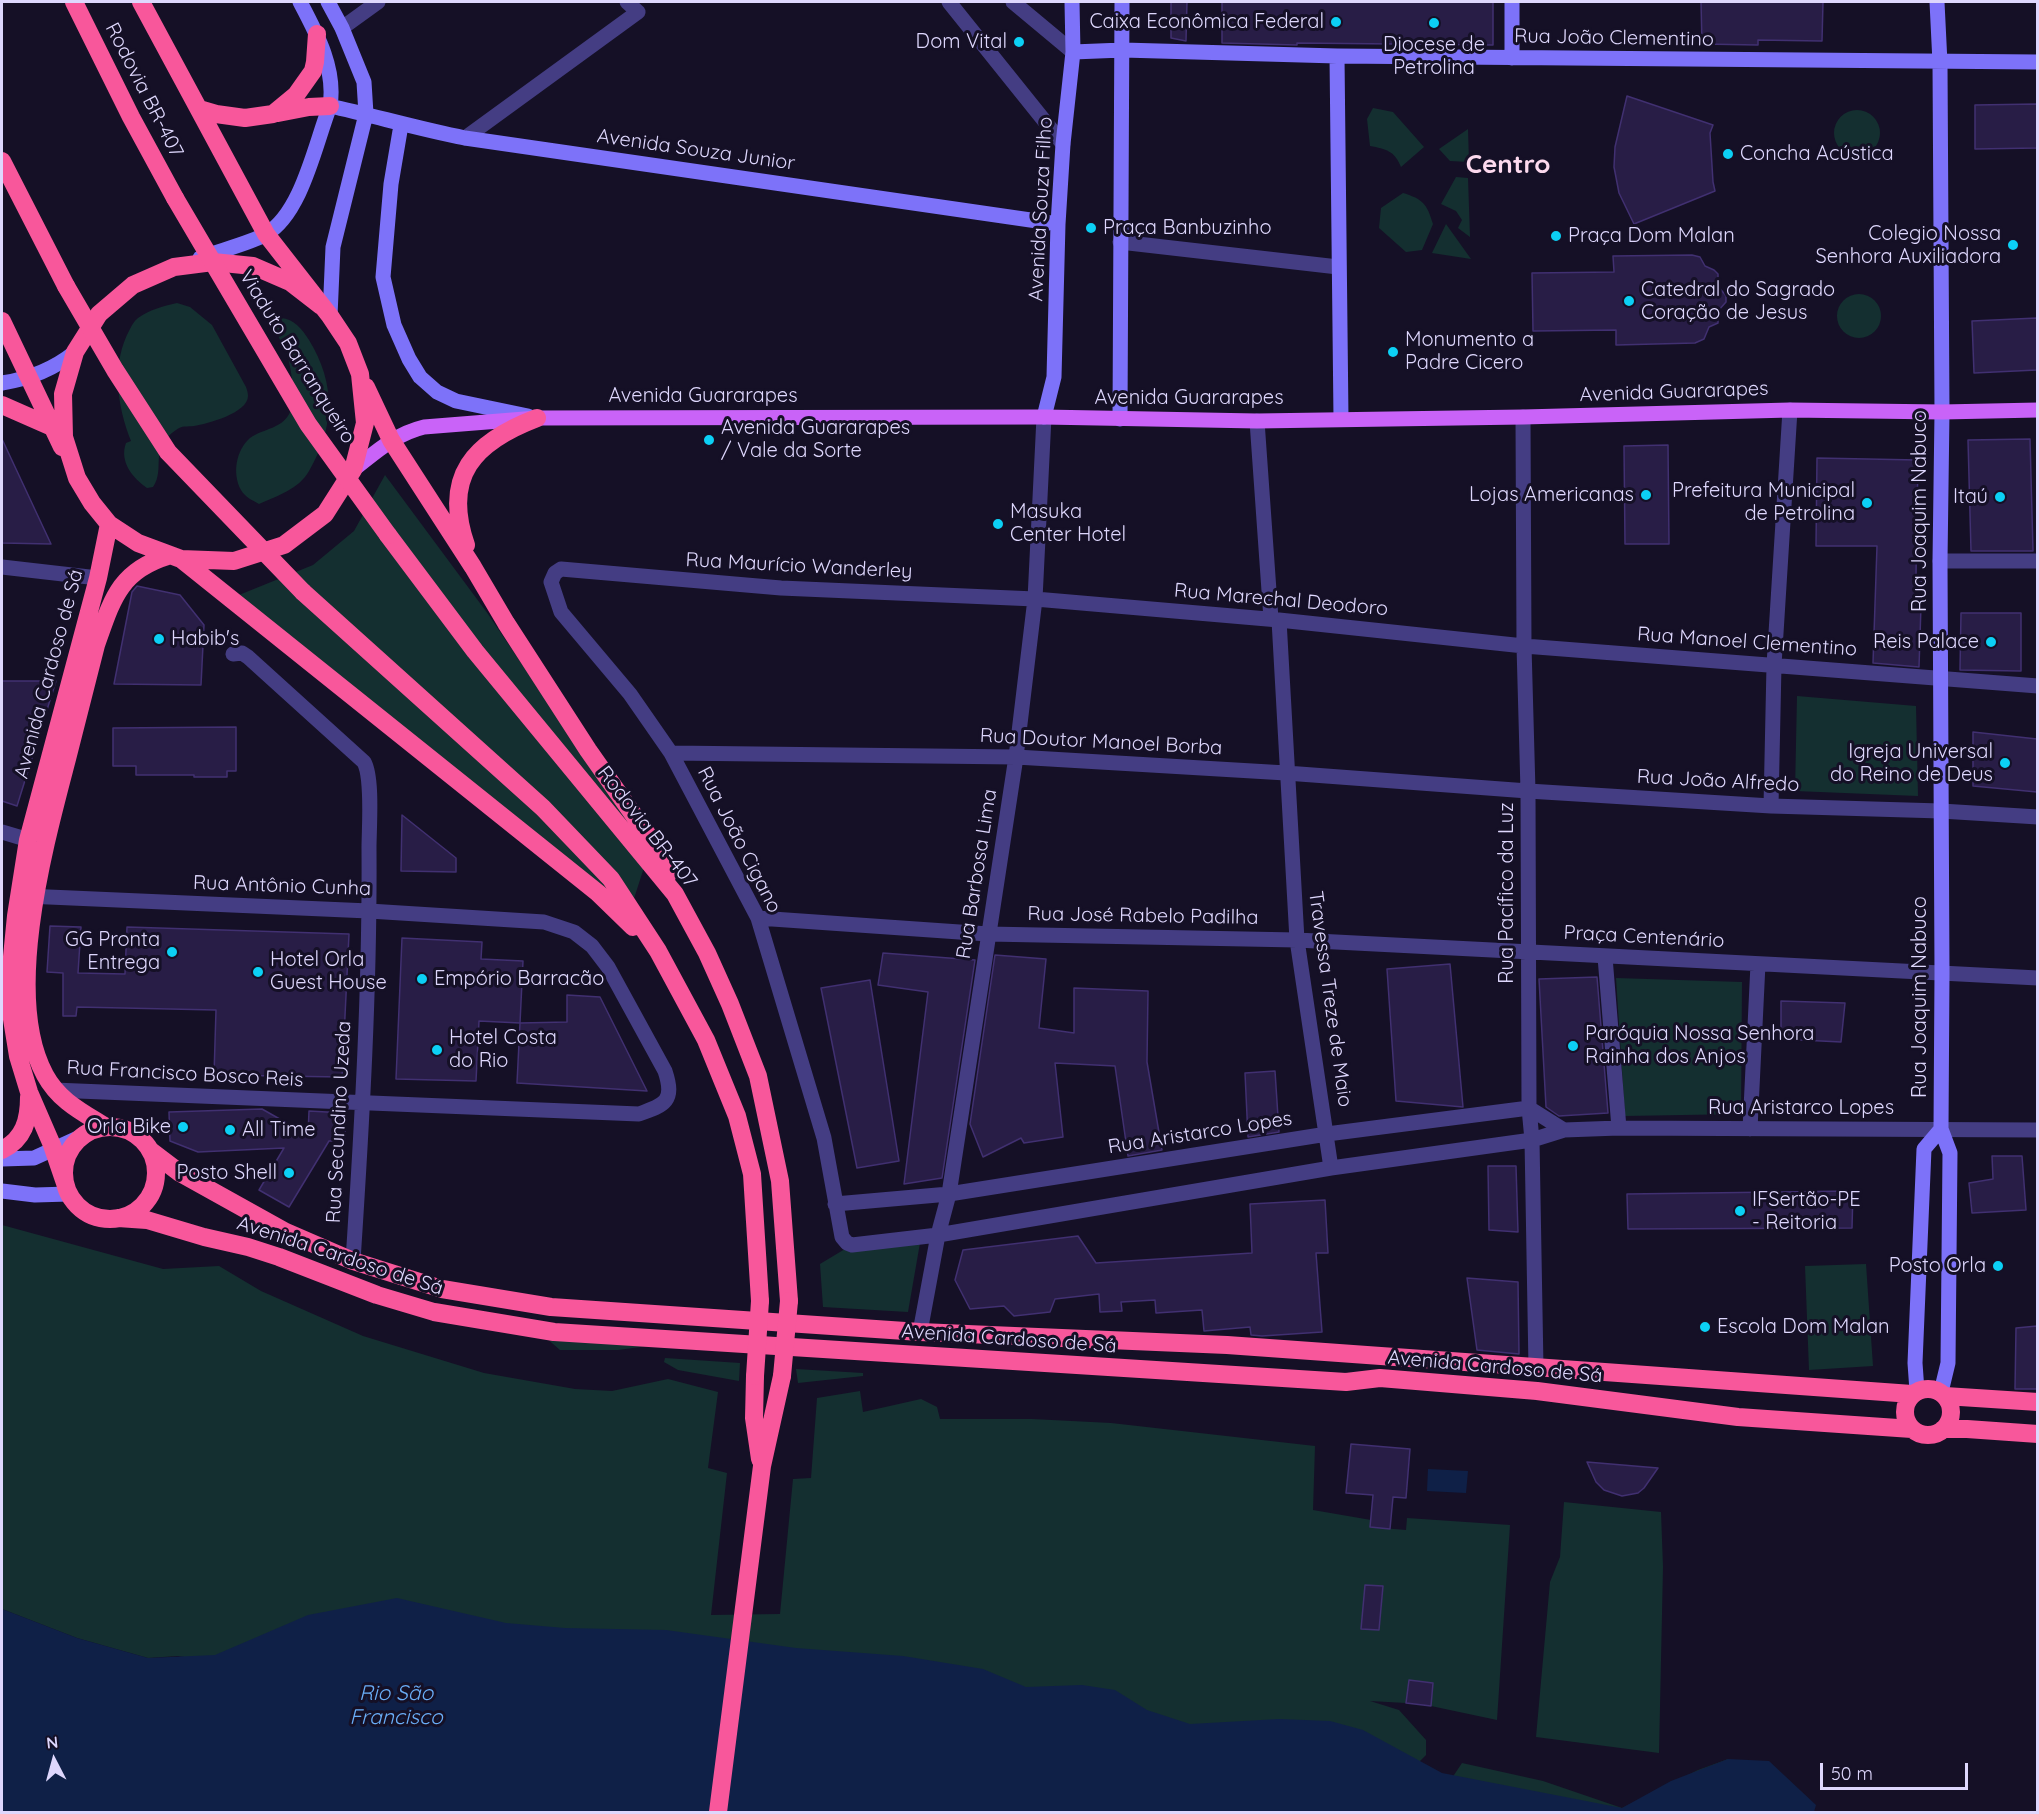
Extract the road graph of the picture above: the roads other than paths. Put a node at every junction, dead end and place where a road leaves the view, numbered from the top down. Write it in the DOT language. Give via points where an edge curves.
graph roads {
  1 [pos="74,2"];
  2 [pos="141,2"];
  3 [pos="300,2"];
  4 [pos="328,2"];
  5 [pos="378,2"];
  6 [pos="627,2"];
  7 [pos="949,2"];
  8 [pos="1013,2"];
  9 [pos="1072,2"];
  10 [pos="1122,2"];
  11 [pos="1512,2"];
  12 [pos="1937,2"];
  13 [pos="342,28"];
  14 [pos="317,34"];
  15 [pos="1123,50"];
  16 [pos="1073,52"];
  17 [pos="1337,56"];
  18 [pos="1512,58"];
  19 [pos="2037,62"];
  20 [pos="1940,63"];
  21 [pos="330,106"];
  22 [pos="199,109"];
  23 [pos="273,114"];
  24 [pos="366,114"];
  25 [pos="401,125"];
  26 [pos="465,138"];
  27 [pos="1063,144"];
  28 [pos="2,161"];
  29 [pos="175,198"];
  30 [pos="1058,224"];
  31 [pos="266,234"];
  32 [pos="1120,242"];
  33 [pos="174,267"];
  34 [pos="1338,267"];
  35 [pos="325,311"];
  36 [pos="2,321"];
  37 [pos="75,352"];
  38 [pos="360,374"];
  39 [pos="28,376"];
  40 [pos="2,383"];
  41 [pos="2,405"];
  42 [pos="1790,410"];
  43 [pos="2037,410"];
  44 [pos="1942,412"];
  45 [pos="1044,417"];
  46 [pos="1523,417"];
  47 [pos="537,418"];
  48 [pos="1120,419"];
  49 [pos="1341,419"];
  50 [pos="1257,421"];
  51 [pos="52,428"];
  52 [pos="391,440"];
  53 [pos="353,470"];
  54 [pos="77,478"];
  55 [pos="109,524"];
  56 [pos="388,535"];
  57 [pos="175,557"];
  58 [pos="1940,561"];
  59 [pos="2037,561"];
  60 [pos="2,567"];
  61 [pos="473,567"];
  62 [pos="561,569"];
  63 [pos="98,578"];
  64 [pos="1035,599"];
  65 [pos="1275,619"];
  66 [pos="1524,646"];
  67 [pos="233,654"];
  68 [pos="1774,665"];
  69 [pos="1942,679"];
  70 [pos="2037,686"];
  71 [pos="671,753"];
  72 [pos="1016,758"];
  73 [pos="1286,773"];
  74 [pos="1528,791"];
  75 [pos="1771,806"];
  76 [pos="1941,812"];
  77 [pos="2037,817"];
  78 [pos="2,832"];
  79 [pos="36,843"];
  80 [pos="675,894"];
  81 [pos="28,896"];
  82 [pos="369,911"];
  83 [pos="758,918"];
  84 [pos="988,934"];
  85 [pos="1297,940"];
  86 [pos="658,951"];
  87 [pos="1528,952"];
  88 [pos="1605,957"];
  89 [pos="1758,964"];
  90 [pos="1942,973"];
  91 [pos="2037,978"];
  92 [pos="54,1090"];
  93 [pos="29,1092"];
  94 [pos="363,1103"];
  95 [pos="1529,1108"];
  96 [pos="639,1114"];
  97 [pos="106,1127"];
  98 [pos="1619,1128"];
  99 [pos="1941,1129"];
  100 [pos="1564,1130"];
  101 [pos="1750,1130"];
  102 [pos="2037,1130"];
  103 [pos="1327,1134"];
  104 [pos="80,1137"];
  105 [pos="1532,1140"];
  106 [pos="2,1150"];
  107 [pos="53,1150"];
  108 [pos="151,1151"];
  109 [pos="2,1159"];
  110 [pos="1331,1168"];
  111 [pos="67,1189"];
  112 [pos="2,1191"];
  113 [pos="949,1194"];
  114 [pos="835,1204"];
  115 [pos="118,1218"];
  116 [pos="938,1235"];
  117 [pos="842,1237"];
  118 [pos="353,1261"];
  119 [pos="920,1332"];
  120 [pos="1536,1368"];
  121 [pos="1914,1393"];
  122 [pos="1943,1394"];
  123 [pos="2037,1402"];
  124 [pos="1912,1429"];
  125 [pos="1943,1429"];
  126 [pos="2037,1434"];
  127 [pos="762,1466"];
  128 [pos="718,1812"];
  1 -- 29 [label="highway, Rodovia BR-407"];
  2 -- 22 [label="highway"];
  3 -- 14 [label="main road"];
  4 -- 13 [label="main road"];
  5 -- 13 [label="street"];
  6 -- 26 [label="street" via="638,12"];
  7 -- 27 [label="street"];
  8 -- 16 [label="street"];
  9 -- 16 [label="main road, Avenida Souza Filho"];
  10 -- 15 [label="main road"];
  11 -- 18 [label="main road"];
  12 -- 20 [label="main road, Rua Joaquim Nabuco"];
  13 -- 24 [label="main road" via="364,82"];
  14 -- 21 [label="main road" via="328,64"];
  14 -- 23 [label="highway" via="313,71 296,95"];
  15 -- 16 [label="main road, Rua João Clementino"];
  15 -- 17 [label="main road, Rua João Clementino"];
  15 -- 32 [label="main road"];
  16 -- 27 [label="main road, Avenida Souza Filho"];
  17 -- 18 [label="main road, Rua João Clementino"];
  17 -- 34 [label="main road"];
  18 -- 20 [label="main road, Rua João Clementino"];
  19 -- 20 [label="main road, Rua João Clementino"];
  20 -- 44 [label="main road, Rua Joaquim Nabuco"];
  21 -- 23 [label="highway"];
  21 -- 24 [label="main road, Avenida Souza Junior"];
  21 -- 31 [label="main road" via="291,210"];
  22 -- 23 [label="highway" via="245,118"];
  22 -- 31 [label="highway"];
  24 -- 25 [label="main road, Avenida Souza Junior"];
  24 -- 35 [label="main road" via="333,247"];
  25 -- 26 [label="main road, Avenida Souza Junior"];
  25 -- 47 [label="main road" via="391,184 384,276 394,325 409,359 420,377 437,392 456,401"];
  26 -- 30 [label="main road, Avenida Souza Junior"];
  27 -- 30 [label="main road, Avenida Souza Filho"];
  28 -- 86 [label="highway, bridge" via="66,286 168,452 303,592 543,808 611,879"];
  29 -- 56 [label="highway, Viaduto Barranqueiro, bridge" via="308,424"];
  30 -- 45 [label="main road, Avenida Souza Filho" via="1054,377"];
  31 -- 33 [label="main road"];
  31 -- 35 [label="highway"];
  32 -- 34 [label="street"];
  32 -- 48 [label="main road"];
  33 -- 35 [label="highway" via="213,262 253,266 290,282"];
  33 -- 37 [label="highway" via="133,285 99,314"];
  34 -- 49 [label="main road"];
  35 -- 38 [label="highway" via="348,343"];
  36 -- 39 [label="highway"];
  37 -- 39 [label="main road"];
  37 -- 54 [label="highway" via="63,394 64,437"];
  38 -- 52 [label="highway"];
  38 -- 53 [label="highway" via="365,423"];
  39 -- 40 [label="main road"];
  39 -- 51 [label="highway"];
  41 -- 51 [label="highway"];
  42 -- 44 [label="main road, Avenida Guararapes"];
  42 -- 46 [label="main road, Avenida Guararapes"];
  42 -- 68 [label="street"];
  43 -- 44 [label="main road, Avenida Guararapes"];
  44 -- 58 [label="main road, Rua Joaquim Nabuco"];
  45 -- 47 [label="main road, Avenida Guararapes"];
  45 -- 48 [label="main road, Avenida Guararapes"];
  45 -- 64 [label="street, Rua Barbosa Lima"];
  46 -- 49 [label="main road, Avenida Guararapes"];
  46 -- 66 [label="street, Rua Pacífico da Luz"];
  47 -- 52 [label="main road, Avenida Guararapes" via="424,427"];
  47 -- 61 [label="highway" via="493,439 466,469 457,510"];
  48 -- 50 [label="main road, Avenida Guararapes"];
  49 -- 50 [label="main road, Avenida Guararapes"];
  50 -- 65 [label="street, Travessa Treze de Maio"];
  51 -- 54 [label="highway"];
  52 -- 53 [label="main road, Avenida Guararapes"];
  52 -- 61 [label="highway"];
  53 -- 57 [label="highway" via="325,514 284,546 234,561"];
  54 -- 55 [label="highway"];
  55 -- 57 [label="highway" via="138,543"];
  55 -- 63 [label="highway, Avenida Cardoso de Sá"];
  56 -- 80 [label="highway, Rodovia BR-407" via="475,651"];
  57 -- 79 [label="highway, Avenida Cardoso de Sá" via="140,568 118,590 96,645"];
  57 -- 86 [label="highway" via="598,893"];
  58 -- 59 [label="street"];
  58 -- 69 [label="main road, Rua Joaquim Nabuco"];
  60 -- 63 [label="street"];
  61 -- 80 [label="highway" via="588,750 654,844"];
  62 -- 64 [label="street, Rua Maurício Wanderley" via="781,588"];
  62 -- 71 [label="street, Rua João Cigano" via="551,582 561,612 630,694"];
  63 -- 79 [label="highway, Avenida Cardoso de Sá"];
  64 -- 65 [label="street, Rua Marechal Deodoro"];
  64 -- 72 [label="street, Rua Barbosa Lima"];
  65 -- 66 [label="street, Rua Marechal Deodoro"];
  65 -- 73 [label="street, Travessa Treze de Maio"];
  66 -- 68 [label="street, Rua Manoel Clementino"];
  66 -- 74 [label="street, Rua Pacífico da Luz"];
  67 -- 82 [label="street, Rua Secundino Uzeda" via="248,657 367,767"];
  68 -- 69 [label="street, Rua Manoel Clementino"];
  68 -- 75 [label="street"];
  69 -- 70 [label="street, Rua Manoel Clementino"];
  69 -- 76 [label="main road, Rua Joaquim Nabuco"];
  71 -- 72 [label="street, Rua Doutor Manoel Borba"];
  71 -- 83 [label="street, Rua João Cigano"];
  72 -- 73 [label="street, Rua Doutor Manoel Borba"];
  72 -- 84 [label="street, Rua Barbosa Lima"];
  73 -- 74 [label="street, Rua Doutor Manoel Borba"];
  73 -- 85 [label="street, Travessa Treze de Maio"];
  74 -- 75 [label="street, Rua João Alfredo"];
  74 -- 87 [label="street, Rua Pacífico da Luz"];
  75 -- 76 [label="street, Rua João Alfredo"];
  76 -- 77 [label="street, Rua João Alfredo"];
  76 -- 90 [label="main road, Rua Joaquim Nabuco"];
  78 -- 79 [label="street"];
  79 -- 81 [label="highway, Avenida Cardoso de Sá"];
  80 -- 127 [label="highway, Rodovia BR-407, bridge" via="707,953 758,1076 780,1181 789,1301 782,1376"];
  81 -- 82 [label="street, Rua Antônio Cunha"];
  81 -- 92 [label="highway, Avenida Cardoso de Sá" via="31,1038"];
  81 -- 93 [label="highway, Avenida Cardoso de Sá" via="10,977 18,1056"];
  82 -- 94 [label="street, Rua Secundino Uzeda"];
  82 -- 96 [label="street, Rua Antônio Cunha" via="544,922 574,932 592,946 608,967 665,1071 670,1085 668,1099"];
  83 -- 84 [label="street, Rua José Rabelo Padilha"];
  83 -- 114 [label="street, Rua João Cigano" via="824,1138"];
  84 -- 85 [label="street, Rua José Rabelo Padilha"];
  84 -- 113 [label="street, Rua Barbosa Lima"];
  85 -- 87 [label="street, Rua José Rabelo Padilha"];
  85 -- 103 [label="street, Travessa Treze de Maio"];
  86 -- 127 [label="highway, bridge" via="706,1040 737,1116 752,1174 760,1301 754,1418"];
  87 -- 88 [label="street, Praça Centenário"];
  87 -- 95 [label="street, Rua Pacífico da Luz"];
  88 -- 89 [label="street, Praça Centenário"];
  88 -- 98 [label="street"];
  89 -- 90 [label="street, Praça Centenário"];
  89 -- 101 [label="street"];
  90 -- 91 [label="street, Praça Centenário"];
  90 -- 99 [label="main road, Rua Joaquim Nabuco"];
  92 -- 94 [label="street, Rua Francisco Bosco Reis"];
  92 -- 97 [label="highway, Avenida Cardoso de Sá" via="65,1102"];
  93 -- 106 [label="highway" via="27,1123 17,1140"];
  93 -- 107 [label="highway, Avenida Cardoso de Sá"];
  94 -- 96 [label="street, Rua Francisco Bosco Reis"];
  94 -- 118 [label="street, Rua Secundino Uzeda"];
  95 -- 100 [label="street"];
  95 -- 103 [label="street, Rua Aristarco Lopes"];
  95 -- 105 [label="street, Rua Pacífico da Luz"];
  97 -- 104 [label="highway"];
  97 -- 108 [label="highway" via="132,1132"];
  98 -- 100 [label="street, Rua Aristarco Lopes"];
  98 -- 101 [label="street, Rua Aristarco Lopes"];
  99 -- 101 [label="street, Rua Aristarco Lopes"];
  99 -- 102 [label="street, Rua Aristarco Lopes"];
  99 -- 121 [label="main road" via="1924,1149"];
  99 -- 122 [label="main road, Rua Joaquim Nabuco" via="1950,1153 1948,1362"];
  100 -- 105 [label="street, Rua Aristarco Lopes"];
  103 -- 110 [label="street, Travessa Treze de Maio"];
  103 -- 113 [label="street, Rua Aristarco Lopes"];
  104 -- 107 [label="main road"];
  104 -- 111 [label="highway" via="66,1159"];
  105 -- 110 [label="street, Rua Aristarco Lopes"];
  105 -- 120 [label="street, Rua Pacífico da Luz"];
  107 -- 109 [label="main road" via="34,1158"];
  107 -- 111 [label="highway, Avenida Cardoso de Sá"];
  108 -- 115 [label="highway" via="156,1172 151,1192 138,1209"];
  108 -- 118 [label="highway, Avenida Cardoso de Sá" via="180,1173 249,1212"];
  110 -- 116 [label="street, Rua Aristarco Lopes"];
  111 -- 112 [label="main road" via="35,1195"];
  111 -- 115 [label="highway" via="90,1214"];
  113 -- 114 [label="street, Rua Aristarco Lopes"];
  113 -- 116 [label="street, Rua Barbosa Lima"];
  114 -- 117 [label="street, Rua João Cigano"];
  115 -- 124 [label="highway, Avenida Cardoso de Sá" via="147,1220 258,1250 434,1312 554,1332 1346,1382 1380,1378 1537,1392 1738,1417"];
  116 -- 117 [label="street, Rua Aristarco Lopes" via="852,1245"];
  116 -- 119 [label="street, Rua Barbosa Lima"];
  118 -- 119 [label="highway, Avenida Cardoso de Sá" via="442,1289 551,1307"];
  119 -- 120 [label="highway, Avenida Cardoso de Sá" via="1227,1345"];
  120 -- 121 [label="highway, Avenida Cardoso de Sá"];
  121 -- 122 [label="highway" via="1929,1388"];
  121 -- 124 [label="highway" via="1904,1412"];
  122 -- 123 [label="highway"];
  122 -- 125 [label="highway" via="1951,1413"];
  124 -- 125 [label="highway" via="1928,1435"];
  125 -- 126 [label="highway"];
  127 -- 128 [label="highway"];
}
